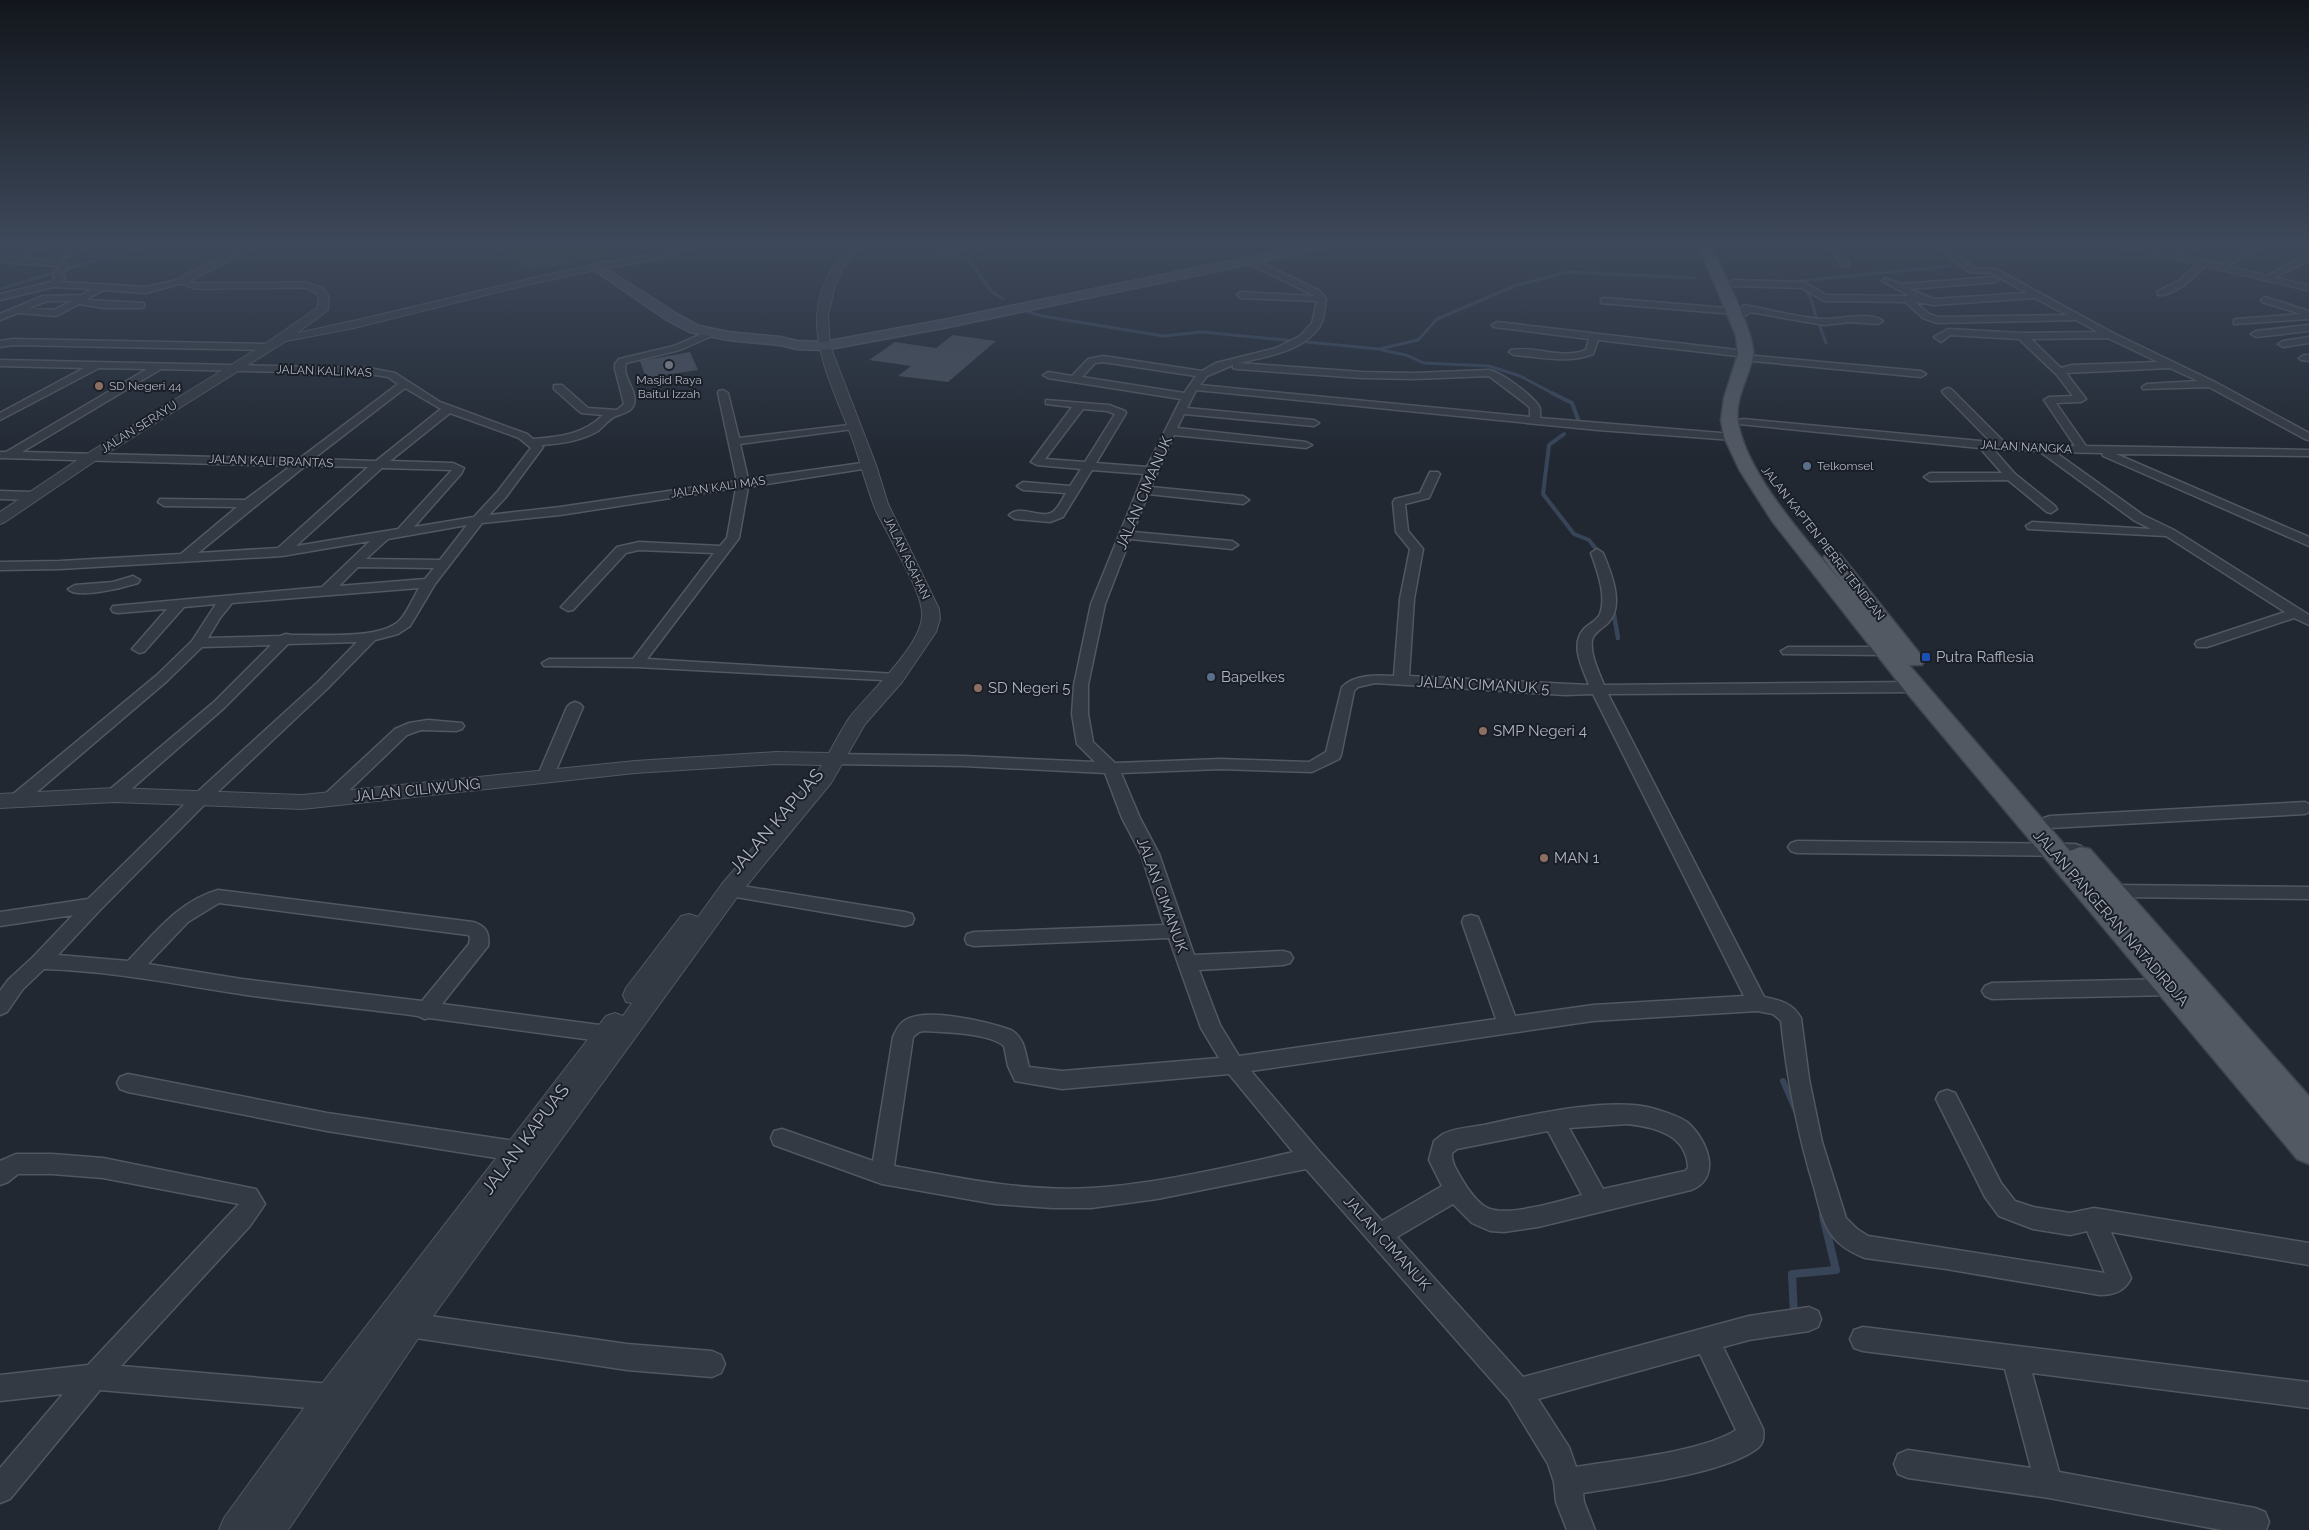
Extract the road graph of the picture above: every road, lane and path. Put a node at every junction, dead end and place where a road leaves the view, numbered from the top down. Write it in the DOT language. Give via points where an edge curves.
graph roads {
  1 [pos="311,317"];
  2 [pos="384,317"];
  3 [pos="673,317"];
  4 [pos="824,317"];
  5 [pos="972,317"];
  6 [pos="1317,317"];
  7 [pos="1744,317"];
  8 [pos="1788,317"];
  9 [pos="1930,317"];
  10 [pos="2278,317"];
  11 [pos="2077,318"];
  12 [pos="1878,321"];
  13 [pos="2237,322"];
  14 [pos="1496,325"];
  15 [pos="2309,328"];
  16 [pos="711,333"];
  17 [pos="2256,334"];
  18 [pos="2110,335"];
  19 [pos="1594,336"];
  20 [pos="2022,336"];
  21 [pos="282,338"];
  22 [pos="1941,340"];
  23 [pos="2309,340"];
  24 [pos="823,341"];
  25 [pos="0,344"];
  26 [pos="2283,344"];
  27 [pos="270,347"];
  28 [pos="1514,352"];
  29 [pos="1751,357"];
  30 [pos="0,363"];
  31 [pos="24,364"];
  32 [pos="97,365"];
  33 [pos="1220,365"];
  34 [pos="2172,365"];
  35 [pos="159,366"];
  36 [pos="232,368"];
  37 [pos="2060,373"];
  38 [pos="1921,374"];
  39 [pos="1048,375"];
  40 [pos="0,376"];
  41 [pos="1074,379"];
  42 [pos="405,383"];
  43 [pos="2211,384"];
  44 [pos="2147,387"];
  45 [pos="558,388"];
  46 [pos="1948,391"];
  47 [pos="1191,392"];
  48 [pos="723,393"];
  49 [pos="1050,402"];
  50 [pos="1079,406"];
  51 [pos="448,409"];
  52 [pos="611,414"];
  53 [pos="0,417"];
  54 [pos="1535,419"];
  55 [pos="1743,422"];
  56 [pos="1314,423"];
  57 [pos="853,426"];
  58 [pos="1171,431"];
  59 [pos="1733,437"];
  60 [pos="2309,437"];
  61 [pos="533,442"];
  62 [pos="733,442"];
  63 [pos="1306,445"];
  64 [pos="1984,445"];
  65 [pos="2002,446"];
  66 [pos="2042,448"];
  67 [pos="2083,450"];
  68 [pos="2098,450"];
  69 [pos="2309,453"];
  70 [pos="5,455"];
  71 [pos="90,458"];
  72 [pos="303,463"];
  73 [pos="379,464"];
  74 [pos="869,465"];
  75 [pos="1087,467"];
  76 [pos="1151,471"];
  77 [pos="1434,474"];
  78 [pos="2011,476"];
  79 [pos="1930,477"];
  80 [pos="743,483"];
  81 [pos="1023,486"];
  82 [pos="1073,490"];
  83 [pos="1143,490"];
  84 [pos="0,495"];
  85 [pos="32,496"];
  86 [pos="1243,500"];
  87 [pos="164,502"];
  88 [pos="248,504"];
  89 [pos="2051,509"];
  90 [pos="1015,515"];
  91 [pos="0,519"];
  92 [pos="478,520"];
  93 [pos="2032,526"];
  94 [pos="404,531"];
  95 [pos="2170,533"];
  96 [pos="384,535"];
  97 [pos="1126,535"];
  98 [pos="2309,543"];
  99 [pos="1232,546"];
  100 [pos="724,550"];
  101 [pos="2309,551"];
  102 [pos="282,552"];
  103 [pos="1597,554"];
  104 [pos="184,558"];
  105 [pos="355,563"];
  106 [pos="443,564"];
  107 [pos="0,566"];
  108 [pos="1826,575"];
  109 [pos="1847,575"];
  110 [pos="133,580"];
  111 [pos="429,583"];
  112 [pos="76,589"];
  113 [pos="326,591"];
  114 [pos="228,599"];
  115 [pos="180,603"];
  116 [pos="568,607"];
  117 [pos="118,610"];
  118 [pos="2295,613"];
  119 [pos="2309,621"];
  120 [pos="370,637"];
  121 [pos="286,638"];
  122 [pos="198,643"];
  123 [pos="2202,644"];
  124 [pos="139,649"];
  125 [pos="1788,651"];
  126 [pos="1885,651"];
  127 [pos="637,662"];
  128 [pos="550,663"];
  129 [pos="896,678"];
  130 [pos="1402,681"];
  131 [pos="1924,687"];
  132 [pos="1598,690"];
  133 [pos="575,707"];
  134 [pos="456,726"];
  135 [pos="833,759"];
  136 [pos="1111,768"];
  137 [pos="546,775"];
  138 [pos="114,795"];
  139 [pos="200,799"];
  140 [pos="330,799"];
  141 [pos="9,800"];
  142 [pos="2305,808"];
  143 [pos="2050,822"];
  144 [pos="1797,847"];
  145 [pos="2064,850"];
  146 [pos="730,890"];
  147 [pos="2112,891"];
  148 [pos="2309,892"];
  149 [pos="93,905"];
  150 [pos="0,919"];
  151 [pos="905,919"];
  152 [pos="1471,922"];
  153 [pos="1174,931"];
  154 [pos="974,939"];
  155 [pos="1283,958"];
  156 [pos="40,962"];
  157 [pos="1187,963"];
  158 [pos="132,969"];
  159 [pos="8,985"];
  160 [pos="2172,987"];
  161 [pos="1992,990"];
  162 [pos="1757,1003"];
  163 [pos="0,1006"];
  164 [pos="425,1011"];
  165 [pos="1508,1026"];
  166 [pos="607,1034"];
  167 [pos="1234,1065"];
  168 [pos="128,1083"];
  169 [pos="1947,1099"];
  170 [pos="2309,1118"];
  171 [pos="1554,1122"];
  172 [pos="782,1138"];
  173 [pos="2309,1149"];
  174 [pos="516,1151"];
  175 [pos="1311,1158"];
  176 [pos="882,1174"];
  177 [pos="0,1175"];
  178 [pos="1456,1190"];
  179 [pos="1597,1201"];
  180 [pos="2094,1219"];
  181 [pos="1380,1235"];
  182 [pos="2309,1254"];
  183 [pos="1809,1319"];
  184 [pos="409,1326"];
  185 [pos="1863,1339"];
  186 [pos="1706,1340"];
  187 [pos="2015,1358"];
  188 [pos="712,1364"];
  189 [pos="94,1377"];
  190 [pos="0,1388"];
  191 [pos="1518,1391"];
  192 [pos="2309,1395"];
  193 [pos="330,1397"];
  194 [pos="1908,1464"];
  195 [pos="1568,1482"];
  196 [pos="2049,1484"];
  197 [pos="0,1489"];
  198 [pos="2254,1522"];
  199 [pos="236,1530"];
  200 [pos="267,1530"];
  201 [pos="1581,1530"];
  1 -- 21 [label="street, JALAN SERAYU"];
  2 -- 21 [label="street"];
  3 -- 16 [label="main road"];
  4 -- 24 [label="street"];
  5 -- 24 [label="main road"];
  6 -- 33 [label="street" via="1316,324 1297,342"];
  7 -- 29 [label="main road, JALAN KAPTEN PIERRE TENDEAN" via="1755,340"];
  8 -- 12 [label="street" via="1818,322"];
  9 -- 11 [label="street" via="1937,320"];
  10 -- 13 [label="street"];
  11 -- 18 [label="street"];
  14 -- 19 [label="street"];
  15 -- 17 [label="street"];
  16 -- 24 [label="main road" via="797,345"];
  16 -- 52 [label="street" via="677,348 623,361 620,369 630,398 629,406 619,414"];
  18 -- 20 [label="street"];
  18 -- 34 [label="street"];
  19 -- 28 [label="street" via="1590,352 1585,354"];
  19 -- 29 [label="street"];
  20 -- 22 [label="street" via="1948,332 1940,335"];
  20 -- 37 [label="street"];
  21 -- 27 [label="street, JALAN SERAYU"];
  23 -- 26 [label="street"];
  24 -- 57 [label="street, JALAN ASAHAN"];
  25 -- 27 [label="street"];
  27 -- 36 [label="street, JALAN SERAYU"];
  29 -- 38 [label="street"];
  29 -- 55 [label="main road, JALAN KAPTEN PIERRE TENDEAN"];
  29 -- 59 [label="main road, JALAN KAPTEN PIERRE TENDEAN" via="1731,407 1729,420"];
  30 -- 31 [label="street, JALAN KALI MAS"];
  31 -- 32 [label="street, JALAN KALI MAS"];
  31 -- 40 [label="street"];
  32 -- 35 [label="street, JALAN KALI MAS"];
  32 -- 53 [label="street"];
  33 -- 47 [label="street"];
  33 -- 54 [label="street" via="1371,375 1489,373 1530,402 1535,408"];
  34 -- 37 [label="street" via="2072,368"];
  34 -- 43 [label="street"];
  35 -- 36 [label="street, JALAN KALI MAS"];
  35 -- 70 [label="street"];
  36 -- 42 [label="street, JALAN KALI MAS" via="369,371 391,375"];
  36 -- 71 [label="street, JALAN SERAYU"];
  37 -- 67 [label="street" via="2081,399 2049,400"];
  39 -- 41 [label="street"];
  41 -- 47 [label="street"];
  41 -- 47 [label="street" via="1092,362 1102,359"];
  42 -- 51 [label="street, JALAN KALI MAS"];
  42 -- 72 [label="street"];
  43 -- 44 [label="street"];
  43 -- 60 [label="street"];
  45 -- 52 [label="street" via="580,408"];
  46 -- 65 [label="street"];
  47 -- 54 [label="street"];
  47 -- 56 [label="street"];
  47 -- 58 [label="street, JALAN CIMANUK"];
  48 -- 62 [label="street"];
  49 -- 50 [label="street"];
  50 -- 75 [label="street" via="1122,413"];
  50 -- 75 [label="street" via="1036,460 1038,463"];
  51 -- 61 [label="street, JALAN KALI MAS" via="500,426"];
  51 -- 73 [label="street"];
  52 -- 61 [label="street" via="602,424 577,437"];
  54 -- 59 [label="street" via="1611,429"];
  55 -- 64 [label="street, JALAN NANGKA"];
  55 -- 109 [label="main road, JALAN KAPTEN PIERRE TENDEAN" via="1747,442 1768,478"];
  57 -- 62 [label="street"];
  57 -- 74 [label="street, JALAN ASAHAN"];
  58 -- 63 [label="street"];
  58 -- 76 [label="street, JALAN CIMANUK"];
  59 -- 108 [label="main road, JALAN KAPTEN PIERRE TENDEAN" via="1782,521"];
  61 -- 92 [label="street" via="537,447 534,453"];
  62 -- 80 [label="street"];
  64 -- 65 [label="street, JALAN NANGKA"];
  64 -- 78 [label="street"];
  65 -- 66 [label="street, JALAN NANGKA"];
  66 -- 67 [label="street, JALAN NANGKA"];
  66 -- 95 [label="street" via="2127,511"];
  67 -- 68 [label="street, JALAN NANGKA"];
  68 -- 69 [label="street, JALAN NANGKA"];
  68 -- 98 [label="street"];
  70 -- 71 [label="street, JALAN KALI BRANTAS"];
  71 -- 72 [label="street, JALAN KALI BRANTAS"];
  71 -- 85 [label="street, JALAN SERAYU"];
  72 -- 73 [label="street, JALAN KALI BRANTAS"];
  72 -- 88 [label="street"];
  73 -- 94 [label="street, JALAN KALI BRANTAS" via="458,468 458,472"];
  73 -- 102 [label="street"];
  74 -- 80 [label="street, JALAN KALI MAS"];
  74 -- 129 [label="street, JALAN ASAHAN" via="888,520 931,609 927,632"];
  75 -- 76 [label="street"];
  75 -- 82 [label="street"];
  76 -- 83 [label="street, JALAN CIMANUK"];
  77 -- 130 [label="street" via="1425,495 1399,502 1402,532 1418,549 1408,600"];
  78 -- 79 [label="street"];
  78 -- 89 [label="street"];
  80 -- 92 [label="street, JALAN KALI MAS"];
  80 -- 100 [label="street" via="733,538"];
  81 -- 82 [label="street"];
  82 -- 90 [label="street" via="1056,516"];
  83 -- 86 [label="street"];
  83 -- 97 [label="street, JALAN CIMANUK"];
  84 -- 85 [label="street"];
  85 -- 91 [label="street, JALAN SERAYU"];
  87 -- 88 [label="street"];
  88 -- 104 [label="street"];
  92 -- 94 [label="street, JALAN KALI MAS"];
  92 -- 106 [label="street"];
  93 -- 95 [label="street"];
  94 -- 96 [label="street, JALAN KALI MAS"];
  95 -- 118 [label="street"];
  96 -- 102 [label="street, JALAN KALI MAS"];
  96 -- 105 [label="street"];
  97 -- 99 [label="street"];
  97 -- 136 [label="street, JALAN CIMANUK" via="1098,604 1081,685 1080,714 1085,744"];
  98 -- 101 [label="street" via="2302,546"];
  100 -- 116 [label="street" via="627,548"];
  100 -- 127 [label="street"];
  102 -- 104 [label="street, JALAN KALI MAS"];
  103 -- 132 [label="street" via="1606,580 1606,614 1588,632 1585,642 1587,659"];
  104 -- 107 [label="street, JALAN KALI MAS"];
  105 -- 106 [label="street"];
  105 -- 113 [label="street"];
  106 -- 111 [label="street"];
  108 -- 109 [label="main road"];
  108 -- 126 [label="main road, JALAN KAPTEN PIERRE TENDEAN"];
  109 -- 131 [label="main road, JALAN KAPTEN PIERRE TENDEAN"];
  110 -- 112 [label="street" via="114,586"];
  111 -- 113 [label="street"];
  111 -- 120 [label="street" via="405,623 393,631"];
  113 -- 114 [label="street"];
  114 -- 115 [label="street"];
  114 -- 122 [label="street"];
  115 -- 117 [label="street"];
  115 -- 124 [label="street"];
  118 -- 119 [label="street"];
  118 -- 123 [label="street"];
  120 -- 121 [label="street"];
  120 -- 139 [label="street" via="324,685"];
  121 -- 122 [label="street"];
  121 -- 138 [label="street" via="219,705"];
  122 -- 141 [label="street" via="162,678"];
  125 -- 126 [label="street"];
  126 -- 131 [label="main road, JALAN KAPTEN PIERRE TENDEAN"];
  127 -- 128 [label="street"];
  127 -- 129 [label="street"];
  129 -- 135 [label="street, JALAN ASAHAN" via="857,721"];
  130 -- 132 [label="street, JALAN CIMANUK 5"];
  130 -- 136 [label="street, JALAN CIMANUK 5" via="1375,680 1353,684 1347,690 1333,755 1312,767 1220,764"];
  131 -- 132 [label="street, JALAN CIMANUK 5"];
  131 -- 143 [label="main road, JALAN PANGERAN NATADIRDJA"];
  131 -- 145 [label="main road, JALAN PANGERAN NATADIRDJA"];
  132 -- 162 [label="street"];
  133 -- 137 [label="street"];
  134 -- 140 [label="street" via="408,727"];
  135 -- 136 [label="street"];
  135 -- 137 [label="street, JALAN CILIWUNG" via="776,758"];
  135 -- 146 [label="street, JALAN KAPUAS" via="824,778"];
  135 -- 166 [label="street, JALAN KAPUAS" via="812,776 706,902"];
  136 -- 153 [label="street, JALAN CIMANUK" via="1150,854"];
  137 -- 140 [label="street, JALAN CILIWUNG"];
  138 -- 139 [label="street, JALAN CILIWUNG"];
  138 -- 141 [label="street, JALAN CILIWUNG"];
  139 -- 140 [label="street, JALAN CILIWUNG" via="281,803"];
  139 -- 149 [label="street"];
  142 -- 143 [label="street"];
  143 -- 145 [label="main road, JALAN PANGERAN NATADIRDJA"];
  144 -- 145 [label="street"];
  145 -- 147 [label="main road, JALAN PANGERAN NATADIRDJA"];
  145 -- 160 [label="main road, JALAN PANGERAN NATADIRDJA"];
  146 -- 151 [label="street"];
  146 -- 184 [label="street, JALAN KAPUAS"];
  147 -- 148 [label="street"];
  147 -- 170 [label="main road, JALAN PANGERAN NATADIRDJA"];
  149 -- 150 [label="street"];
  149 -- 156 [label="street"];
  152 -- 165 [label="street"];
  153 -- 154 [label="street"];
  153 -- 157 [label="street, JALAN CIMANUK"];
  155 -- 157 [label="street"];
  156 -- 158 [label="street"];
  156 -- 159 [label="street"];
  157 -- 167 [label="street, JALAN CIMANUK" via="1211,1028"];
  158 -- 164 [label="street" via="242,988"];
  158 -- 164 [label="street" via="191,908 218,896 473,929 480,935 478,946"];
  159 -- 163 [label="street"];
  160 -- 161 [label="street"];
  160 -- 173 [label="main road, JALAN PANGERAN NATADIRDJA"];
  162 -- 165 [label="street" via="1593,1013"];
  162 -- 180 [label="street" via="1779,1008 1791,1018 1798,1079 1811,1142 1836,1222 1841,1232 1853,1241 1865,1247 2109,1284 2119,1278"];
  164 -- 166 [label="street"];
  165 -- 167 [label="street"];
  166 -- 174 [label="street, JALAN KAPUAS"];
  167 -- 175 [label="street, JALAN CIMANUK"];
  167 -- 176 [label="street" via="1062,1080 1035,1077 1022,1074 1018,1069 1015,1049 1003,1034 916,1024 903,1037"];
  168 -- 174 [label="street" via="327,1122"];
  169 -- 180 [label="street" via="1993,1190 2007,1209 2033,1218 2070,1224"];
  171 -- 178 [label="street" via="1451,1141 1442,1148 1440,1160"];
  171 -- 179 [label="street"];
  171 -- 179 [label="street" via="1602,1115 1641,1116 1673,1124 1693,1147 1701,1166 1700,1173 1691,1180"];
  172 -- 176 [label="street"];
  174 -- 193 [label="street, JALAN KAPUAS"];
  175 -- 176 [label="street" via="1213,1179 1091,1198 995,1194"];
  175 -- 181 [label="street, JALAN CIMANUK"];
  177 -- 189 [label="street" via="16,1164 103,1168 248,1196 252,1200 246,1215"];
  178 -- 179 [label="street" via="1480,1216 1495,1220 1534,1219"];
  178 -- 181 [label="street"];
  180 -- 182 [label="street"];
  181 -- 191 [label="street, JALAN CIMANUK"];
  183 -- 186 [label="street" via="1749,1328"];
  184 -- 188 [label="street" via="627,1357"];
  184 -- 200 [label="street, JALAN KAPUAS"];
  185 -- 187 [label="street"];
  186 -- 191 [label="street"];
  186 -- 195 [label="street" via="1750,1429 1751,1436 1747,1441 1716,1454"];
  187 -- 192 [label="street"];
  187 -- 196 [label="street"];
  189 -- 190 [label="street"];
  189 -- 193 [label="street"];
  189 -- 197 [label="street"];
  191 -- 195 [label="street, JALAN CIMANUK" via="1558,1457"];
  193 -- 199 [label="street, JALAN KAPUAS"];
  194 -- 196 [label="street"];
  195 -- 201 [label="street, JALAN CIMANUK" via="1570,1502"];
  196 -- 198 [label="street"];
}
